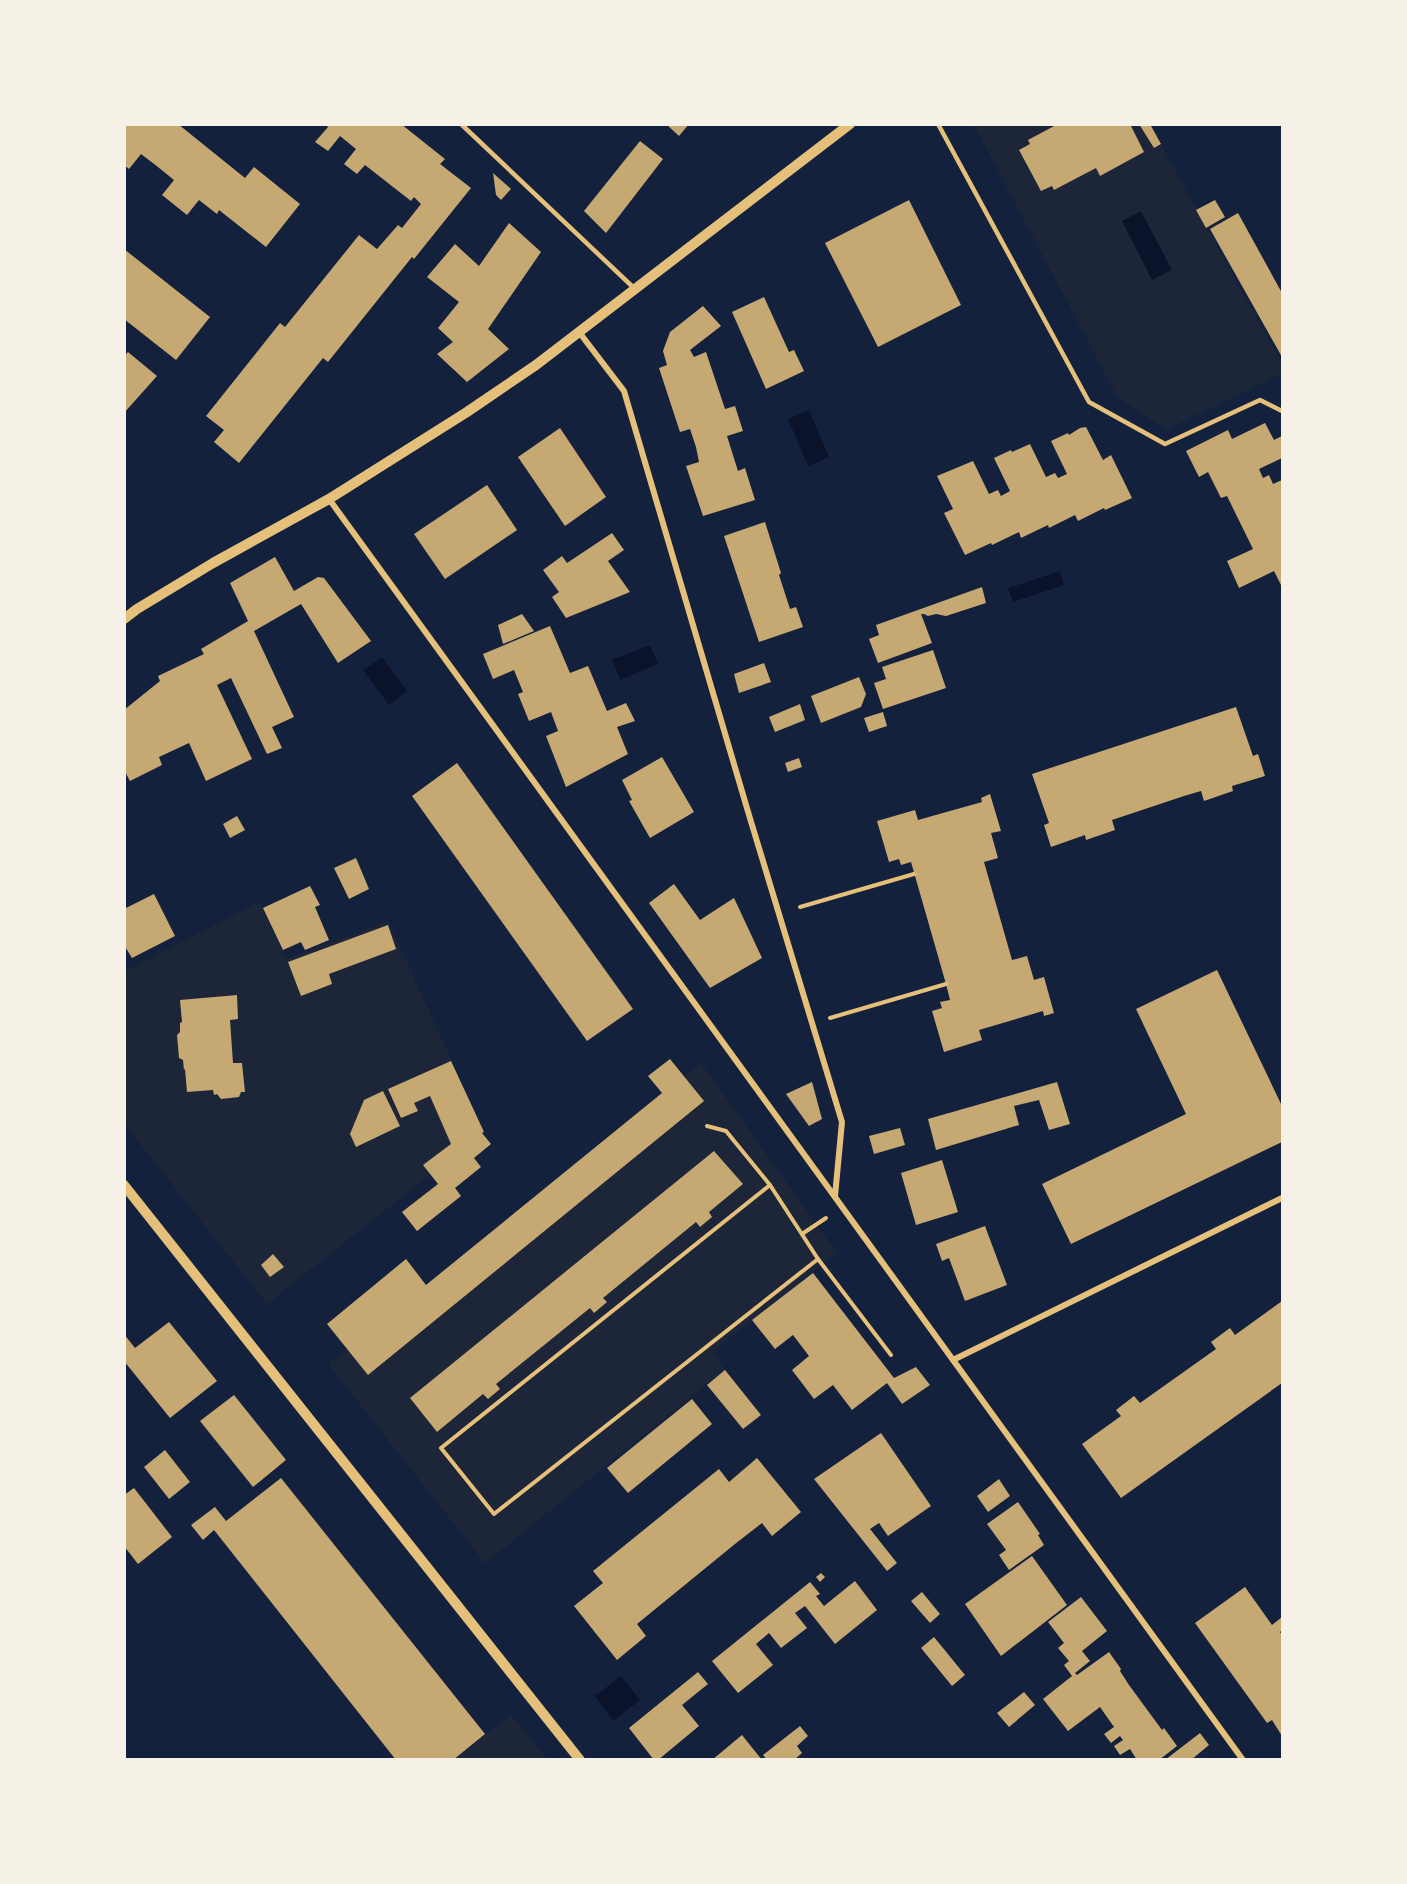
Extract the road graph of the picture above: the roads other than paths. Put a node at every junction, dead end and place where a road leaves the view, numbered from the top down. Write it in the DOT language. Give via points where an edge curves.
graph roads {
  1 [pos="461,124"];
  2 [pos="850,124"];
  3 [pos="938,124"];
  4 [pos="635,289"];
  5 [pos="579,332"];
  6 [pos="1282,411"];
  7 [pos="329,498"];
  8 [pos="124,619"];
  9 [pos="124,1185"];
  10 [pos="835,1197"];
  11 [pos="1282,1198"];
  12 [pos="953,1360"];
  13 [pos="580,1760"];
  14 [pos="1243,1760"];
  1 -- 4 [label="lane"];
  2 -- 4 [label="street"];
  3 -- 6 [label="lane" via="1089,402 1165,444 1260,400"];
  4 -- 5 [label="street"];
  5 -- 7 [label="street" via="467,412"];
  5 -- 10 [label="street" via="624,391 843,1122"];
  7 -- 8 [label="street"];
  7 -- 10 [label="street"];
  9 -- 13 [label="street"];
  10 -- 12 [label="street"];
  11 -- 12 [label="street"];
  12 -- 14 [label="street"];
}
